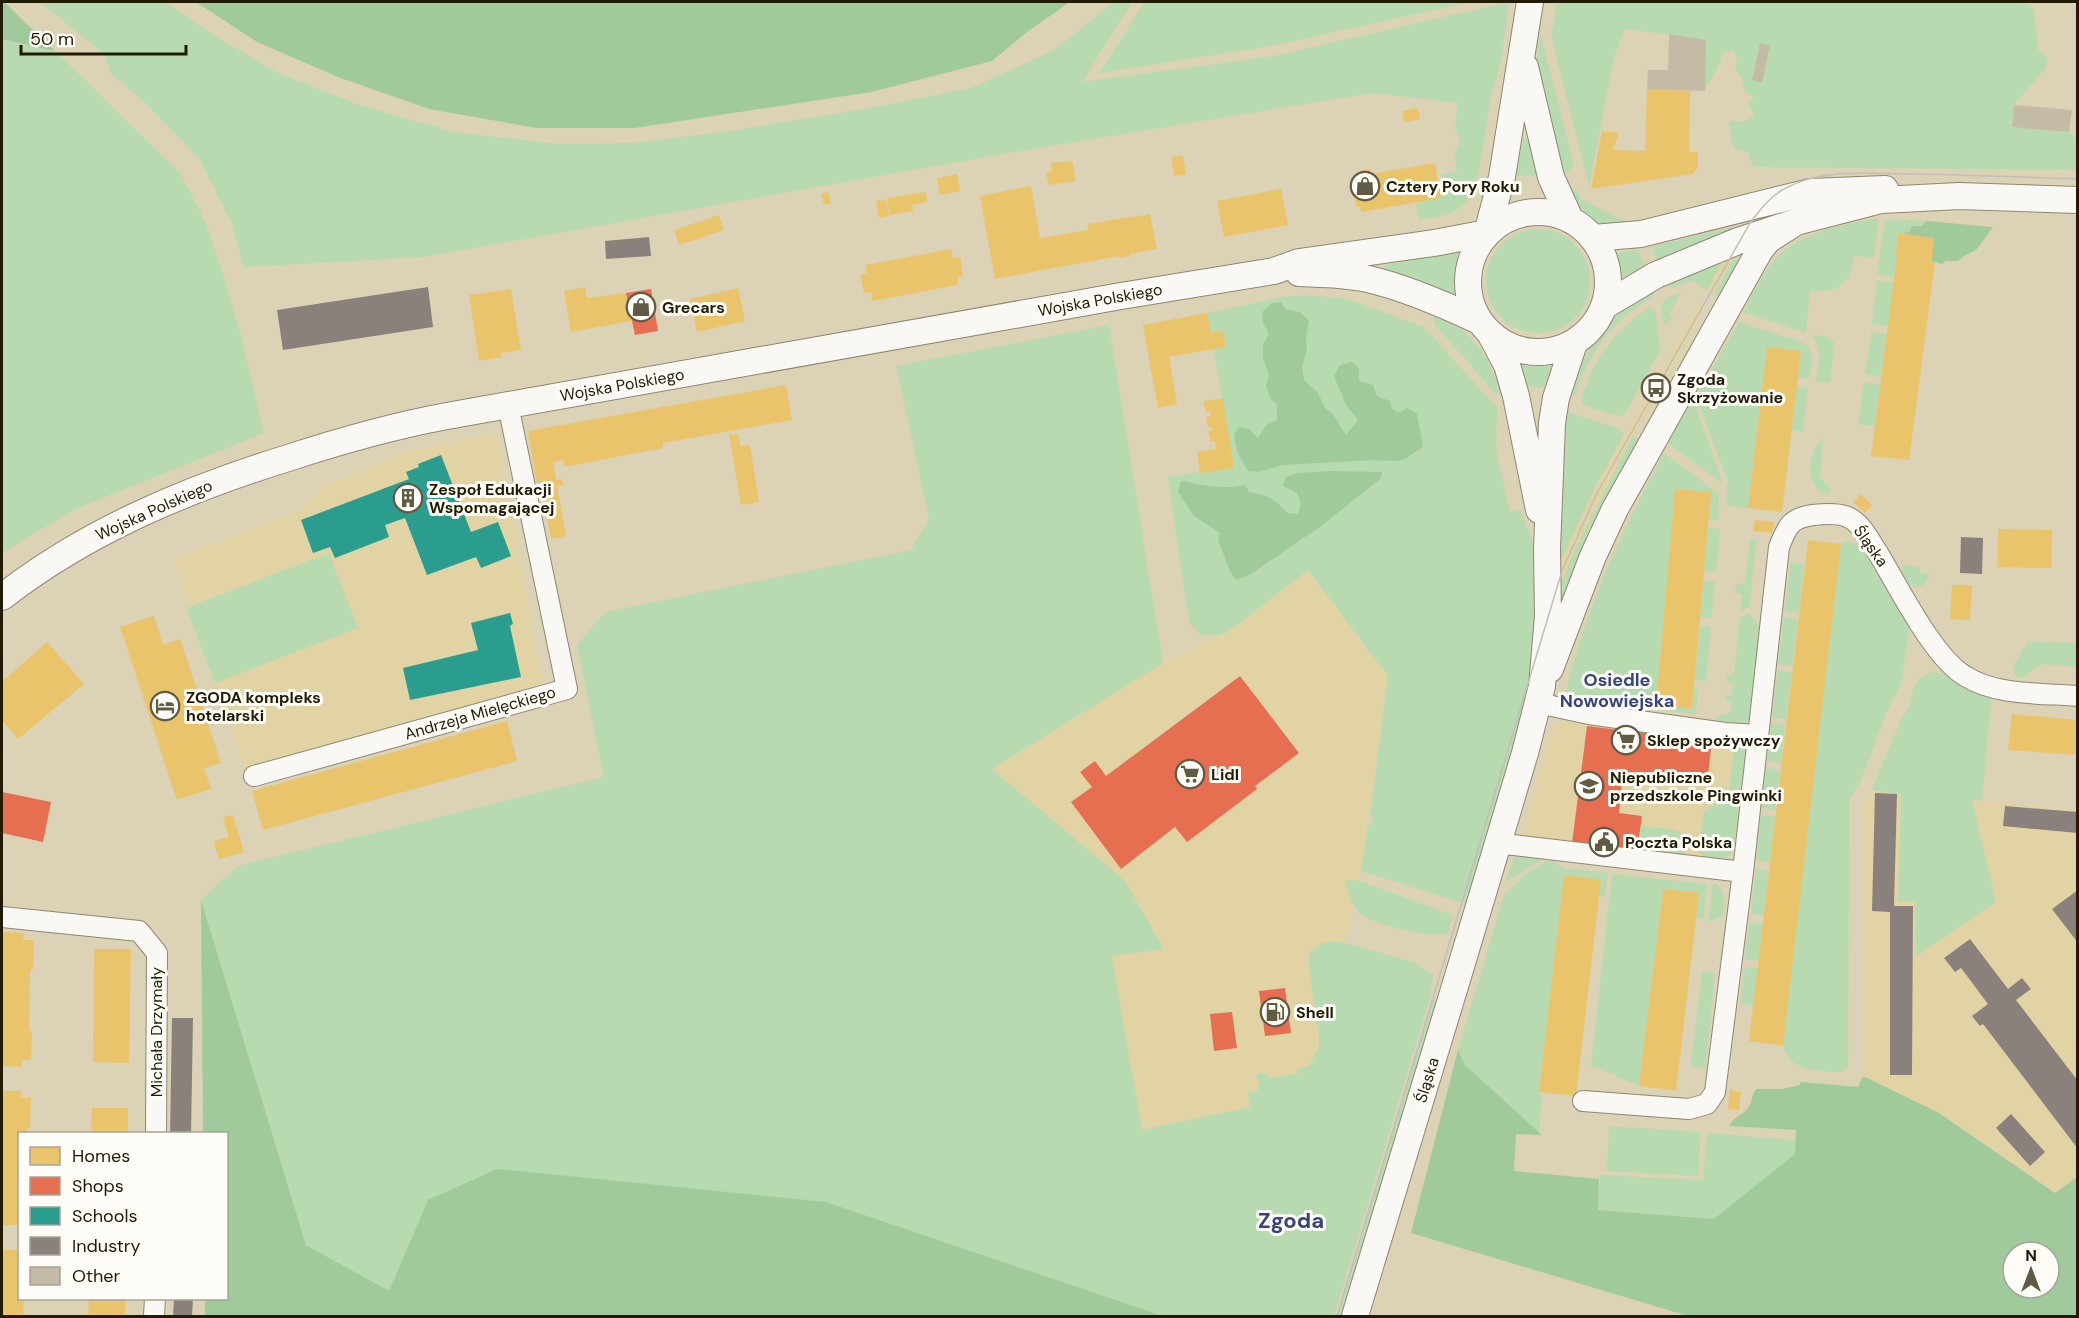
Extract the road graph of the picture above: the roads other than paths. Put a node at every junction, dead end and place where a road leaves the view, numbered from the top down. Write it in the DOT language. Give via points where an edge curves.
graph roads {
  1 [pos="1530,2"];
  2 [pos="1522,58"];
  3 [pos="1959,196"];
  4 [pos="2078,200"];
  5 [pos="1570,219"];
  6 [pos="1796,222"];
  7 [pos="1487,233"];
  8 [pos="1593,238"];
  9 [pos="1274,271"];
  10 [pos="1604,306"];
  11 [pos="1485,328"];
  12 [pos="1574,343"];
  13 [pos="508,405"];
  14 [pos="1547,549"];
  15 [pos="2,597"];
  16 [pos="1540,694"];
  17 [pos="2078,696"];
  18 [pos="1758,735"];
  19 [pos="254,777"];
  20 [pos="1497,843"];
  21 [pos="1743,872"];
  22 [pos="2,917"];
  23 [pos="1583,1101"];
  24 [pos="156,1132"];
  25 [pos="154,1300"];
  26 [pos="154,1317"];
  27 [pos="1354,1317"];
  1 -- 2 [label="street"];
  2 -- 5 [label="street" via="1551,177"];
  2 -- 7 [label="street" via="1502,177"];
  3 -- 4 [label="street"];
  3 -- 6 [label="street" via="1881,200"];
  3 -- 8 [label="street" via="1888,189 1810,192 1641,234"];
  5 -- 7 [label="street" via="1548,212 1526,212"];
  5 -- 8 [label="street"];
  6 -- 10 [label="street" via="1656,275"];
  6 -- 16 [label="street" via="1760,250 1642,458 1593,556"];
  7 -- 9 [label="street, Wojska Polskiego" via="1299,262"];
  7 -- 11 [label="street" via="1473,252 1467,275 1468,298"];
  8 -- 10 [label="street" via="1608,275"];
  9 -- 11 [label="street, Wojska Polskiego" via="1370,280 1431,300"];
  9 -- 13 [label="street, Wojska Polskiego"];
  10 -- 12 [label="street" via="1597,321"];
  11 -- 12 [label="street" via="1507,347 1524,352 1558,350"];
  11 -- 14 [label="street, Śląska" via="1507,364 1516,396"];
  12 -- 14 [label="street, Śląska" via="1552,423"];
  13 -- 15 [label="street, Wojska Polskiego" via="388,429 224,478 103,531 42,567"];
  13 -- 19 [label="street, Andrzeja Mielęckiego" via="567,689"];
  14 -- 16 [label="street, Śląska" via="1548,616"];
  16 -- 18 [label="street" via="1589,714"];
  16 -- 20 [label="street, Śląska"];
  17 -- 18 [label="street, Śląska" via="2013,691 1965,676 1950,665 1930,639 1863,530 1845,516 1816,514 1791,522 1779,547"];
  18 -- 21 [label="street, Śląska"];
  20 -- 21 [label="street"];
  20 -- 27 [label="street, Śląska"];
  21 -- 23 [label="street, Śląska" via="1716,1092 1707,1104 1689,1109"];
  22 -- 24 [label="street, Michała Drzymały" via="139,931 157,953"];
  25 -- 26 [label="street"];
}
